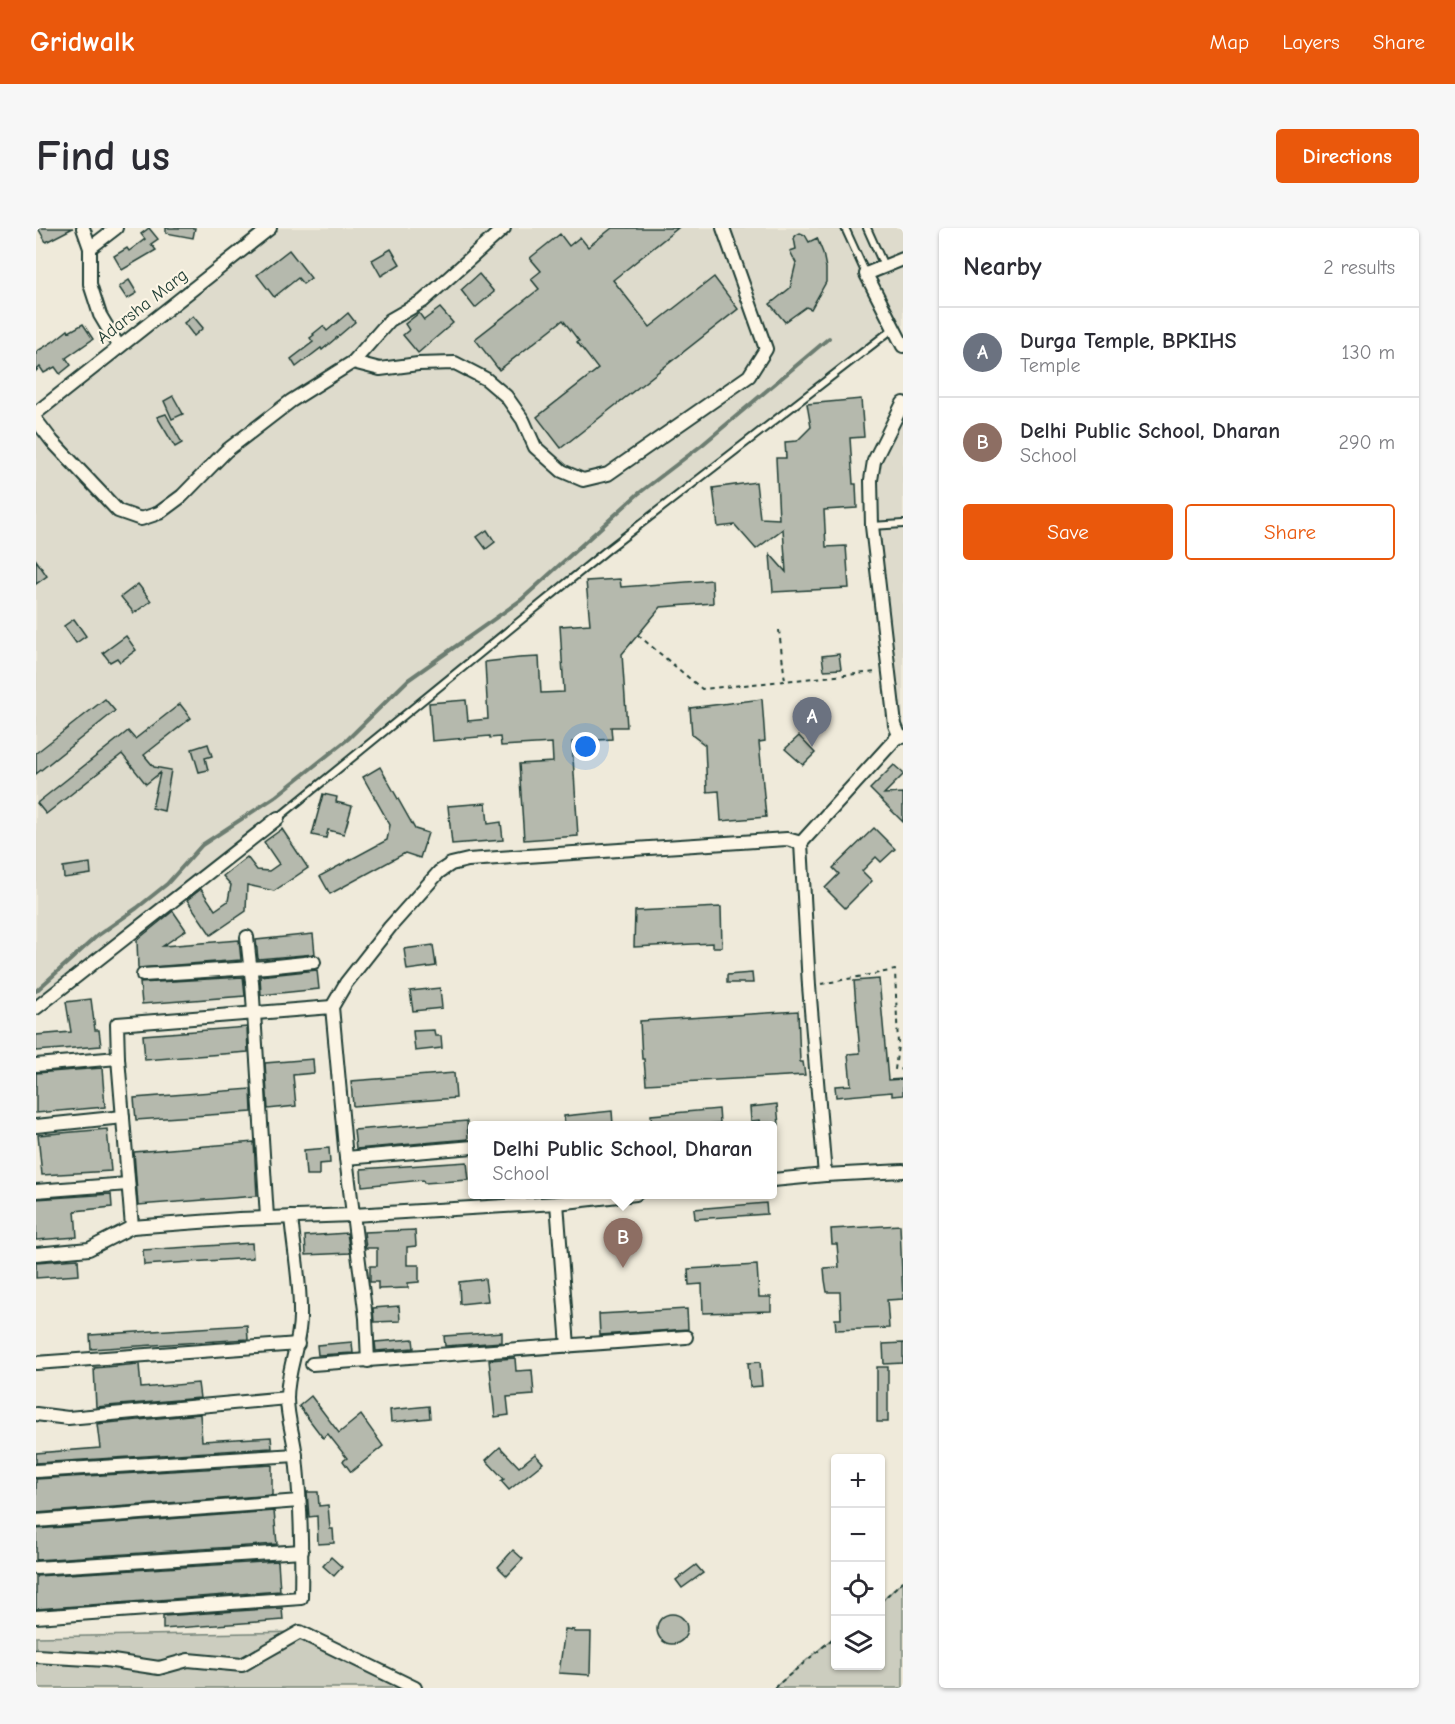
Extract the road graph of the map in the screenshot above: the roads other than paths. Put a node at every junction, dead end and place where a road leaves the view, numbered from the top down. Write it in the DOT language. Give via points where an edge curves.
graph roads {
  1 [pos="83,228"];
  2 [pos="116,228"];
  3 [pos="270,228"];
  4 [pos="504,228"];
  5 [pos="723,228"];
  6 [pos="845,228"];
  7 [pos="867,228"];
  8 [pos="90,248"];
  9 [pos="903,259"];
  10 [pos="884,266"];
  11 [pos="866,274"];
  12 [pos="894,328"];
  13 [pos="903,346"];
  14 [pos="119,347"];
  15 [pos="353,363"];
  16 [pos="903,403"];
  17 [pos="36,413"];
  18 [pos="36,420"];
  19 [pos="903,524"];
  20 [pos="872,526"];
  21 [pos="901,736"];
  22 [pos="278,818"];
  23 [pos="801,843"];
  24 [pos="247,937"];
  25 [pos="314,962"];
  26 [pos="250,967"];
  27 [pos="143,975"];
  28 [pos="332,1007"];
  29 [pos="36,1008"];
  30 [pos="254,1014"];
  31 [pos="118,1058"];
  32 [pos="36,1065"];
  33 [pos="123,1117"];
  34 [pos="36,1126"];
  35 [pos="468,1147"];
  36 [pos="346,1158"];
  37 [pos="903,1171"];
  38 [pos="825,1174"];
  39 [pos="777,1180"];
  40 [pos="128,1184"];
  41 [pos="36,1191"];
  42 [pos="592,1199"];
  43 [pos="557,1203"];
  44 [pos="353,1215"];
  45 [pos="267,1217"];
  46 [pos="291,1217"];
  47 [pos="132,1227"];
  48 [pos="36,1254"];
  49 [pos="686,1337"];
  50 [pos="298,1344"];
  51 [pos="568,1346"];
  52 [pos="368,1361"];
  53 [pos="36,1363"];
  54 [pos="312,1364"];
  55 [pos="287,1398"];
  56 [pos="36,1414"];
  57 [pos="296,1455"];
  58 [pos="36,1471"];
  59 [pos="300,1502"];
  60 [pos="36,1521"];
  61 [pos="302,1551"];
  62 [pos="36,1568"];
  63 [pos="36,1617"];
  64 [pos="36,1656"];
  65 [pos="415,1688"];
  1 -- 8 [label="street"];
  2 -- 8 [label="street"];
  3 -- 14 [label="street, Adarsha Marg"];
  4 -- 15 [label="street" via="423,301 390,320"];
  5 -- 15 [label="street" via="766,349 749,376 608,474 583,480 562,471 535,447 506,396 486,379 455,363 380,369"];
  6 -- 11 [label="lane"];
  7 -- 10 [label="lane"];
  8 -- 14 [label="street" via="90,284 100,315"];
  9 -- 10 [label="street"];
  10 -- 11 [label="street"];
  11 -- 12 [label="street"];
  12 -- 13 [label="street"];
  12 -- 22 [label="lane" via="607,550"];
  14 -- 17 [label="street, Adarsha Marg"];
  15 -- 18 [label="street" via="291,401 226,451 182,496 159,513 141,519 118,511"];
  16 -- 20 [label="street" via="874,461"];
  19 -- 20 [label="lane"];
  20 -- 21 [label="street" via="895,726"];
  21 -- 23 [label="street"];
  22 -- 29 [label="street"];
  23 -- 28 [label="street" via="787,840 451,864 439,872 390,927"];
  23 -- 38 [label="street"];
  24 -- 26 [label="street"];
  25 -- 26 [label="street"];
  26 -- 27 [label="street"];
  26 -- 30 [label="street"];
  28 -- 30 [label="street"];
  28 -- 36 [label="street"];
  30 -- 31 [label="street" via="117,1024"];
  30 -- 45 [label="street"];
  31 -- 32 [label="street"];
  31 -- 33 [label="street"];
  33 -- 34 [label="street"];
  33 -- 40 [label="street"];
  35 -- 36 [label="street"];
  36 -- 44 [label="street"];
  37 -- 38 [label="street"];
  38 -- 39 [label="street"];
  40 -- 41 [label="street"];
  40 -- 47 [label="street"];
  42 -- 43 [label="street"];
  43 -- 44 [label="street"];
  43 -- 51 [label="street"];
  44 -- 46 [label="street"];
  44 -- 52 [label="street"];
  45 -- 46 [label="street"];
  45 -- 47 [label="street"];
  46 -- 50 [label="street" via="300,1316"];
  47 -- 48 [label="street" via="89,1248"];
  49 -- 51 [label="street"];
  50 -- 53 [label="street"];
  50 -- 55 [label="street" via="289,1373"];
  51 -- 52 [label="street"];
  52 -- 54 [label="street"];
  55 -- 56 [label="street" via="68,1418"];
  55 -- 57 [label="street"];
  57 -- 58 [label="street"];
  57 -- 59 [label="street"];
  59 -- 60 [label="street"];
  59 -- 61 [label="street"];
  61 -- 62 [label="street"];
  61 -- 63 [label="street" via="302,1598"];
  64 -- 65 [label="street" via="159,1668 188,1660 242,1665 300,1632"];
}
